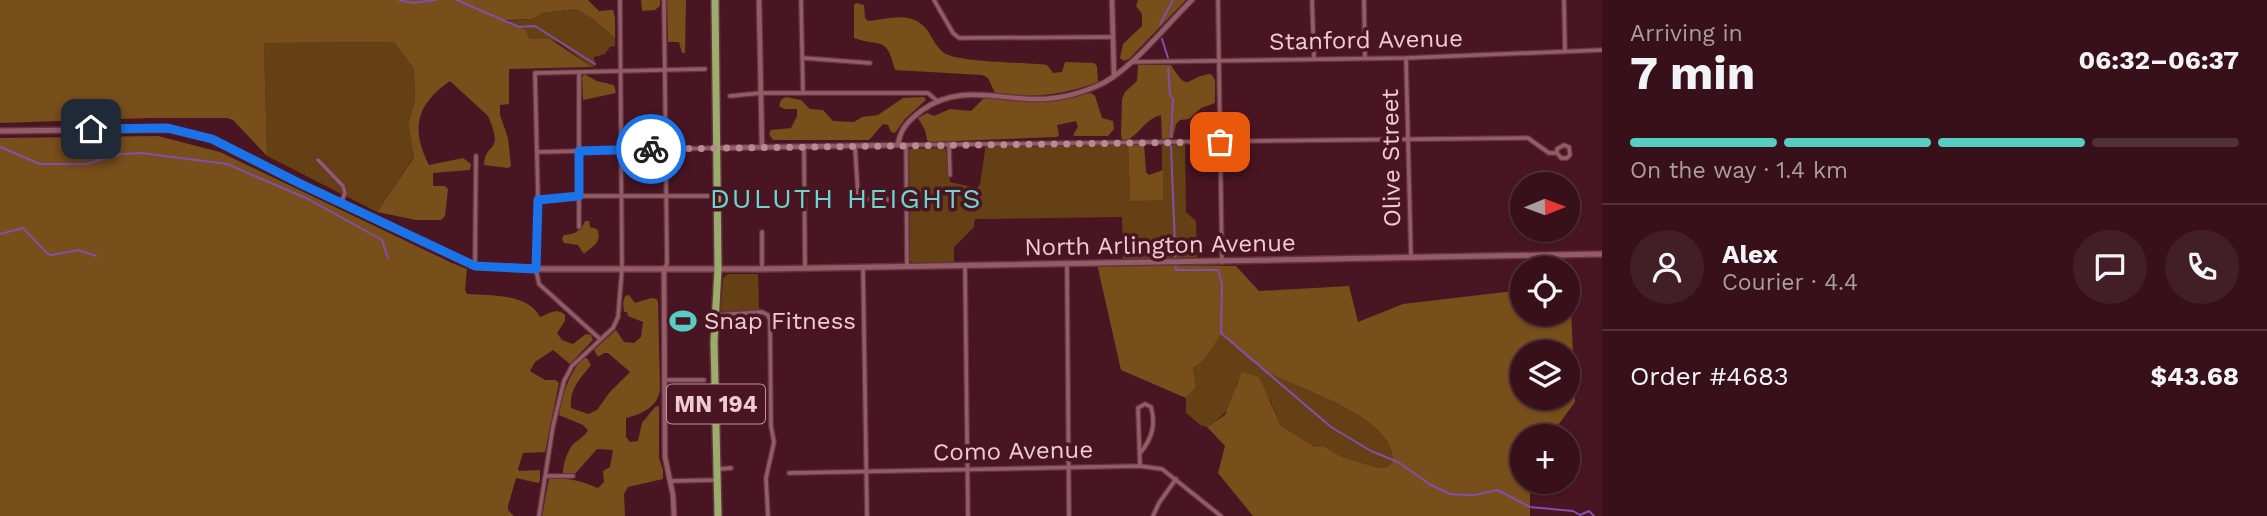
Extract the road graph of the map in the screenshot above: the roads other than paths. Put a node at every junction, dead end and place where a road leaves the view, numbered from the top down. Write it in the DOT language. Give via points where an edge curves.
graph roads {
  1 [pos="620,0"];
  2 [pos="664,0"];
  3 [pos="715,0"];
  4 [pos="759,0"];
  5 [pos="801,0"];
  6 [pos="934,0"];
  7 [pos="1112,0"];
  8 [pos="1192,0"];
  9 [pos="1218,0"];
  10 [pos="1312,0"];
  11 [pos="1364,0"];
  12 [pos="1564,0"];
  13 [pos="1112,37"];
  14 [pos="1602,50"];
  15 [pos="1565,51"];
  16 [pos="803,58"];
  17 [pos="1314,58"];
  18 [pos="1365,58"];
  19 [pos="1406,58"];
  20 [pos="1219,61"];
  21 [pos="1131,62"];
  22 [pos="870,63"];
  23 [pos="705,69"];
  24 [pos="666,70"];
  25 [pos="620,72"];
  26 [pos="579,73"];
  27 [pos="1114,76"];
  28 [pos="761,93"];
  29 [pos="803,93"];
  30 [pos="730,96"];
  31 [pos="936,100"];
  32 [pos="0,131"];
  33 [pos="1409,139"];
  34 [pos="1220,142"];
  35 [pos="949,144"];
  36 [pos="898,145"];
  37 [pos="906,145"];
  38 [pos="804,146"];
  39 [pos="855,146"];
  40 [pos="762,147"];
  41 [pos="665,148"];
  42 [pos="717,148"];
  43 [pos="622,150"];
  44 [pos="579,151"];
  45 [pos="536,152"];
  46 [pos="1557,153"];
  47 [pos="476,156"];
  48 [pos="318,160"];
  49 [pos="950,175"];
  50 [pos="579,196"];
  51 [pos="717,196"];
  52 [pos="622,197"];
  53 [pos="666,197"];
  54 [pos="538,200"];
  55 [pos="906,200"];
  56 [pos="341,203"];
  57 [pos="579,227"];
  58 [pos="762,232"];
  59 [pos="1602,254"];
  60 [pos="1410,258"];
  61 [pos="1222,261"];
  62 [pos="1067,265"];
  63 [pos="475,266"];
  64 [pos="965,266"];
  65 [pos="863,267"];
  66 [pos="907,267"];
  67 [pos="805,268"];
  68 [pos="536,269"];
  69 [pos="622,269"];
  70 [pos="664,269"];
  71 [pos="718,269"];
  72 [pos="762,269"];
  73 [pos="715,315"];
  74 [pos="600,339"];
  75 [pos="664,380"];
  76 [pos="704,380"];
  77 [pos="1141,452"];
  78 [pos="1140,466"];
  79 [pos="731,468"];
  80 [pos="968,468"];
  81 [pos="1068,468"];
  82 [pos="717,469"];
  83 [pos="866,472"];
  84 [pos="789,473"];
  85 [pos="546,476"];
  86 [pos="573,476"];
  87 [pos="1176,479"];
  88 [pos="717,480"];
  89 [pos="670,481"];
  90 [pos="539,516"];
  91 [pos="674,516"];
  92 [pos="718,516"];
  93 [pos="768,516"];
  94 [pos="867,516"];
  95 [pos="968,516"];
  96 [pos="1069,516"];
  97 [pos="1153,516"];
  98 [pos="1221,516"];
  1 -- 25 [label="street"];
  2 -- 24 [label="street"];
  3 -- 42 [label="highway, MN 194"];
  4 -- 28 [label="street"];
  5 -- 16 [label="street"];
  6 -- 13 [label="street" via="959,38"];
  7 -- 13 [label="street"];
  8 -- 21 [label="street"];
  9 -- 20 [label="street"];
  10 -- 17 [label="street"];
  11 -- 18 [label="street"];
  12 -- 15 [label="street"];
  13 -- 27 [label="street"];
  14 -- 15 [label="street, Stanford Avenue"];
  15 -- 19 [label="street, Stanford Avenue"];
  16 -- 22 [label="street"];
  16 -- 29 [label="street"];
  17 -- 18 [label="street, Stanford Avenue"];
  17 -- 20 [label="street, Stanford Avenue"];
  18 -- 19 [label="street, Stanford Avenue"];
  19 -- 33 [label="street, Olive Street"];
  20 -- 21 [label="street, Stanford Avenue"];
  20 -- 34 [label="street"];
  21 -- 27 [label="street"];
  23 -- 24 [label="street"];
  24 -- 25 [label="street"];
  24 -- 41 [label="street"];
  25 -- 26 [label="street"];
  25 -- 43 [label="street"];
  26 -- 44 [label="street"];
  26 -- 45 [label="street" via="535,73"];
  27 -- 31 [label="street" via="1098,86 1055,99 960,95"];
  28 -- 29 [label="street"];
  28 -- 30 [label="street"];
  28 -- 40 [label="street"];
  29 -- 31 [label="street" via="928,93"];
  31 -- 36 [label="street" via="905,125"];
  32 -- 56 [label="main road" via="168,128 212,139"];
  33 -- 34 [label="street"];
  33 -- 46 [label="street" via="1528,138 1549,153"];
  33 -- 60 [label="street, Olive Street"];
  34 -- 35 [label="street"];
  34 -- 61 [label="street"];
  35 -- 37 [label="street"];
  35 -- 49 [label="street"];
  36 -- 37 [label="street"];
  36 -- 39 [label="street"];
  37 -- 55 [label="street"];
  38 -- 39 [label="street"];
  38 -- 40 [label="street"];
  38 -- 67 [label="street"];
  39 -- 55 [label="street" via="856,190 861,199"];
  40 -- 42 [label="street"];
  41 -- 42 [label="street"];
  41 -- 43 [label="street"];
  41 -- 53 [label="street"];
  42 -- 51 [label="highway, MN 194"];
  43 -- 44 [label="street"];
  43 -- 52 [label="street"];
  44 -- 45 [label="street"];
  44 -- 50 [label="street"];
  45 -- 54 [label="street"];
  47 -- 63 [label="street"];
  48 -- 56 [label="street" via="343,186"];
  50 -- 52 [label="street"];
  50 -- 54 [label="street"];
  50 -- 57 [label="street"];
  51 -- 53 [label="street"];
  51 -- 71 [label="highway, MN 194"];
  52 -- 53 [label="street"];
  52 -- 69 [label="street"];
  53 -- 70 [label="street"];
  54 -- 68 [label="street"];
  55 -- 66 [label="street"];
  56 -- 63 [label="main road"];
  58 -- 72 [label="street"];
  59 -- 60 [label="main road, North Arlington Avenue"];
  60 -- 61 [label="main road, North Arlington Avenue"];
  61 -- 62 [label="main road, North Arlington Avenue"];
  62 -- 64 [label="main road, North Arlington Avenue"];
  62 -- 81 [label="street"];
  63 -- 68 [label="main road, North Arlington Avenue"];
  64 -- 66 [label="main road, North Arlington Avenue"];
  64 -- 80 [label="street"];
  65 -- 66 [label="main road, North Arlington Avenue"];
  65 -- 67 [label="main road, North Arlington Avenue"];
  65 -- 83 [label="street"];
  67 -- 72 [label="main road, North Arlington Avenue"];
  68 -- 69 [label="main road, North Arlington Avenue"];
  68 -- 74 [label="street" via="539,284"];
  69 -- 70 [label="main road, North Arlington Avenue"];
  69 -- 74 [label="street" via="618,317"];
  70 -- 71 [label="main road, North Arlington Avenue"];
  70 -- 75 [label="street"];
  71 -- 72 [label="main road, North Arlington Avenue"];
  71 -- 73 [label="highway, MN 194"];
  73 -- 82 [label="highway, MN 194"];
  73 -- 93 [label="street" via="762,312 770,321 774,442 766,478"];
  74 -- 85 [label="street" via="572,366 564,381"];
  75 -- 76 [label="street"];
  75 -- 89 [label="street" via="665,457"];
  77 -- 77 [label="street" via="1138,408 1145,404 1153,410 1154,428"];
  77 -- 78 [label="street"];
  78 -- 81 [label="street, Como Avenue"];
  78 -- 87 [label="street, Como Avenue" via="1162,469"];
  79 -- 82 [label="street"];
  80 -- 81 [label="street, Como Avenue"];
  80 -- 83 [label="street, Como Avenue"];
  80 -- 95 [label="street"];
  81 -- 96 [label="street"];
  82 -- 88 [label="highway, MN 194"];
  83 -- 84 [label="street, Como Avenue"];
  83 -- 94 [label="street"];
  85 -- 86 [label="street"];
  85 -- 90 [label="street"];
  87 -- 97 [label="street"];
  87 -- 98 [label="street, Como Avenue"];
  88 -- 89 [label="street"];
  88 -- 92 [label="highway, MN 194"];
  89 -- 91 [label="street"];
}
